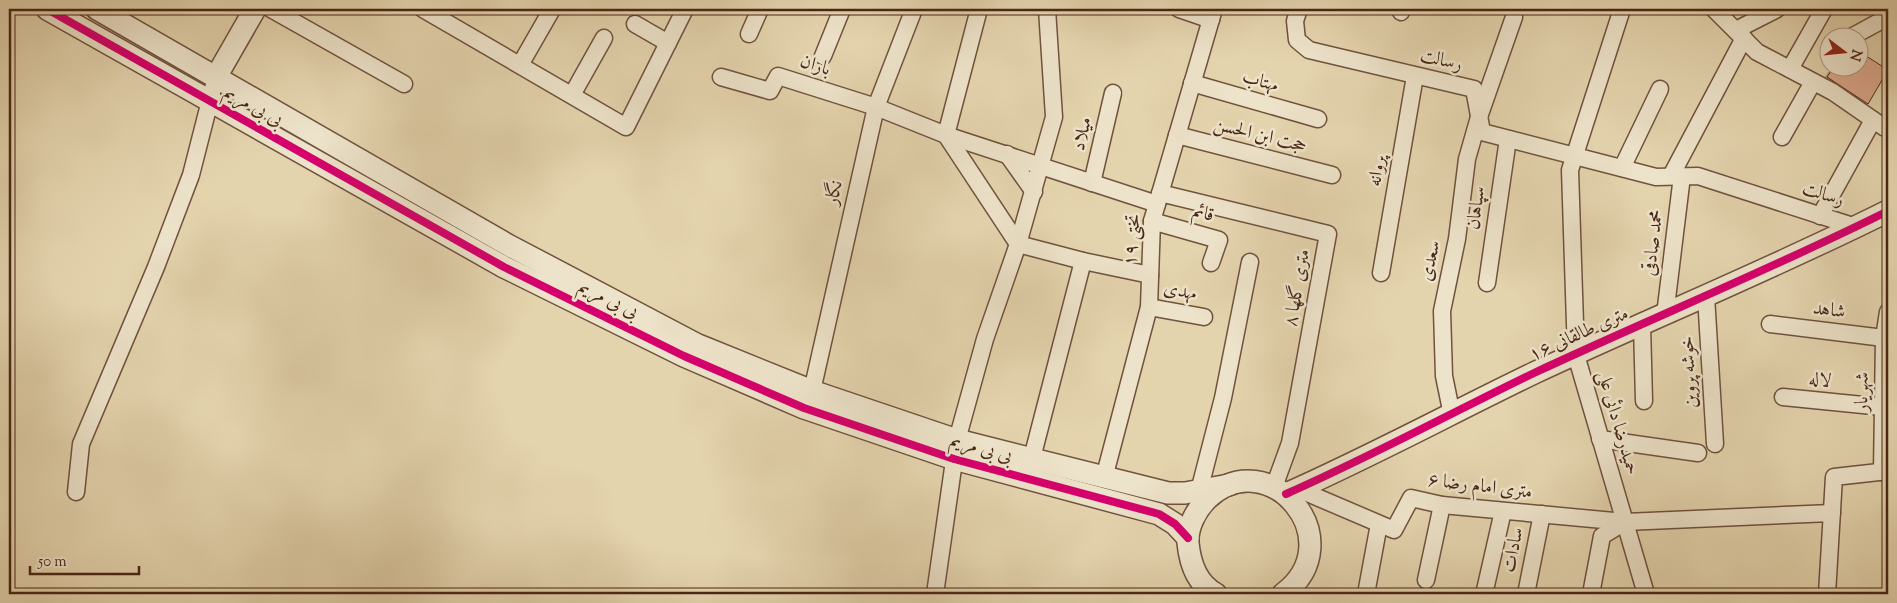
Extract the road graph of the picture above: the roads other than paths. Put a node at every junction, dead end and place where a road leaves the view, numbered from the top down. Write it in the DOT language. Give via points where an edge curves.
graph roads {
  1 [pos="47,9"];
  2 [pos="97,9"];
  3 [pos="255,9"];
  4 [pos="271,9"];
  5 [pos="423,9"];
  6 [pos="685,9"];
  7 [pos="760,9"];
  8 [pos="842,9"];
  9 [pos="914,9"];
  10 [pos="979,9"];
  11 [pos="1047,9"];
  12 [pos="1179,9"];
  13 [pos="1299,9"];
  14 [pos="1622,9"];
  15 [pos="1714,9"];
  16 [pos="1778,9"];
  17 [pos="1824,9"];
  18 [pos="551,11"];
  19 [pos="1213,14"];
  20 [pos="1514,17"];
  21 [pos="1888,18"];
  22 [pos="635,24"];
  23 [pos="1868,28"];
  24 [pos="750,34"];
  25 [pos="1740,34"];
  26 [pos="604,38"];
  27 [pos="668,43"];
  28 [pos="823,56"];
  29 [pos="520,65"];
  30 [pos="1790,69"];
  31 [pos="1415,76"];
  32 [pos="216,77"];
  33 [pos="721,77"];
  34 [pos="1813,82"];
  35 [pos="1192,83"];
  36 [pos="404,84"];
  37 [pos="1660,89"];
  38 [pos="1113,93"];
  39 [pos="572,95"];
  40 [pos="210,101"];
  41 [pos="876,107"];
  42 [pos="1479,117"];
  43 [pos="1318,119"];
  44 [pos="946,135"];
  45 [pos="1177,135"];
  46 [pos="1782,137"];
  47 [pos="1508,139"];
  48 [pos="1007,154"];
  49 [pos="1572,163"];
  50 [pos="1042,165"];
  51 [pos="1622,168"];
  52 [pos="1332,175"];
  53 [pos="1677,176"];
  54 [pos="1092,183"];
  55 [pos="1034,192"];
  56 [pos="1158,199"];
  57 [pos="1888,211"];
  58 [pos="1820,216"];
  59 [pos="1152,221"];
  60 [pos="1856,227"];
  61 [pos="1018,244"];
  62 [pos="1083,261"];
  63 [pos="1250,262"];
  64 [pos="1212,264"];
  65 [pos="1381,273"];
  66 [pos="1150,275"];
  67 [pos="1487,283"];
  68 [pos="1706,296"];
  69 [pos="1149,307"];
  70 [pos="1888,312"];
  71 [pos="1665,315"];
  72 [pos="1204,317"];
  73 [pos="1770,324"];
  74 [pos="1642,325"];
  75 [pos="1886,337"];
  76 [pos="1576,355"];
  77 [pos="812,391"];
  78 [pos="1783,397"];
  79 [pos="1644,401"];
  80 [pos="1883,407"];
  81 [pos="1452,415"];
  82 [pos="1600,439"];
  83 [pos="1715,444"];
  84 [pos="956,449"];
  85 [pos="1698,453"];
  86 [pos="1032,458"];
  87 [pos="1885,471"];
  88 [pos="1104,478"];
  89 [pos="1229,485"];
  90 [pos="1286,490"];
  91 [pos="1199,491"];
  92 [pos="76,492"];
  93 [pos="1442,505"];
  94 [pos="1503,511"];
  95 [pos="1832,513"];
  96 [pos="1542,514"];
  97 [pos="1625,522"];
  98 [pos="1379,524"];
  99 [pos="1188,538"];
  100 [pos="1426,580"];
  101 [pos="1485,590"];
  102 [pos="1213,593"];
  103 [pos="935,594"];
  104 [pos="1283,594"];
  105 [pos="1366,594"];
  106 [pos="1526,594"];
  107 [pos="1591,594"];
  108 [pos="1646,594"];
  109 [pos="1827,594"];
  1 -- 40 [label="street, بی بی مریم"];
  2 -- 32 [label="street, بی بی مریم"];
  3 -- 32 [label="street"];
  4 -- 36 [label="street"];
  5 -- 29 [label="street"];
  6 -- 27 [label="street"];
  7 -- 24 [label="street"];
  8 -- 28 [label="street"];
  9 -- 41 [label="street, نگار"];
  10 -- 44 [label="street"];
  11 -- 50 [label="street" via="1054,117"];
  12 -- 19 [label="street"];
  13 -- 31 [label="street, رسالت" via="1297,40 1309,50"];
  14 -- 49 [label="street"];
  15 -- 25 [label="street"];
  16 -- 25 [label="street"];
  17 -- 30 [label="street"];
  18 -- 29 [label="street"];
  19 -- 35 [label="street, تختی ۱۹"];
  20 -- 42 [label="street, سعدی"];
  21 -- 23 [label="street"];
  22 -- 27 [label="street"];
  25 -- 30 [label="street" via="1758,52"];
  25 -- 53 [label="street"];
  26 -- 39 [label="street"];
  27 -- 39 [label="street" via="626,126"];
  29 -- 39 [label="street"];
  30 -- 34 [label="street"];
  31 -- 42 [label="street, رسالت" via="1474,89"];
  31 -- 65 [label="street, پروانه"];
  32 -- 40 [label="street"];
  32 -- 77 [label="street, بی بی مریم" via="508,245 698,345"];
  33 -- 41 [label="street, باران" via="770,91 778,76"];
  34 -- 46 [label="street"];
  34 -- 58 [label="street" via="1879,124"];
  35 -- 43 [label="street, مهتاب"];
  35 -- 45 [label="street, تختی ۱۹"];
  37 -- 51 [label="street"];
  38 -- 54 [label="street, میلاد"];
  40 -- 84 [label="street, بی بی مریم" via="504,267 684,356 804,408"];
  40 -- 92 [label="street" via="190,175 173,221 81,444"];
  41 -- 44 [label="street"];
  41 -- 77 [label="street, نگار"];
  42 -- 47 [label="street, رسالت" via="1482,132"];
  42 -- 81 [label="street, سعدی" via="1467,159 1457,239 1442,310 1444,376"];
  44 -- 48 [label="street"];
  44 -- 61 [label="street"];
  45 -- 52 [label="street, حجت ابن الحسن"];
  45 -- 56 [label="street, تختی ۱۹"];
  47 -- 49 [label="street, رسالت"];
  47 -- 67 [label="street, سپاهان"];
  48 -- 50 [label="street"];
  48 -- 55 [label="street"];
  49 -- 51 [label="street, رسالت"];
  49 -- 76 [label="street, حمیدرضا دائی علی"];
  50 -- 54 [label="street"];
  50 -- 55 [label="street"];
  51 -- 53 [label="street, رسالت" via="1656,177"];
  53 -- 58 [label="street, رسالت" via="1698,176"];
  53 -- 71 [label="street, محمد صادقی"];
  54 -- 56 [label="street"];
  55 -- 61 [label="street"];
  56 -- 59 [label="street, تختی ۱۹"];
  56 -- 90 [label="street, ۸ متری گلها" via="1328,234 1290,443"];
  57 -- 60 [label="street, ۱۶ متری طالقانی"];
  58 -- 60 [label="street, رسالت"];
  59 -- 64 [label="street, قائم" via="1219,240"];
  59 -- 66 [label="street, تختی ۱۹"];
  60 -- 68 [label="street, ۱۶ متری طالقانی"];
  61 -- 62 [label="street"];
  61 -- 84 [label="street" via="984,339"];
  62 -- 66 [label="street"];
  62 -- 86 [label="street"];
  63 -- 91 [label="street" via="1223,398"];
  66 -- 69 [label="street, تختی ۱۹"];
  68 -- 71 [label="street, ۱۶ متری طالقانی"];
  68 -- 83 [label="street, خوشه پروین"];
  69 -- 72 [label="street, مهدی"];
  69 -- 88 [label="street, تختی ۱۹"];
  70 -- 75 [label="street, شهریار"];
  71 -- 74 [label="street, ۱۶ متری طالقانی"];
  73 -- 75 [label="street, شاهد"];
  74 -- 76 [label="street, ۱۶ متری طالقانی"];
  74 -- 79 [label="street"];
  75 -- 80 [label="street, شهریار"];
  76 -- 81 [label="street, ۱۶ متری طالقانی"];
  76 -- 82 [label="street, حمیدرضا دائی علی"];
  77 -- 84 [label="street, بی بی مریم"];
  78 -- 80 [label="street, لاله"];
  80 -- 87 [label="street, شهریار"];
  81 -- 90 [label="street, ۱۶ متری طالقانی"];
  82 -- 85 [label="street"];
  82 -- 97 [label="street, حمیدرضا دائی علی"];
  84 -- 86 [label="street, بی بی مریم"];
  84 -- 99 [label="street, بی بی مریم" via="1160,514"];
  84 -- 103 [label="street"];
  86 -- 88 [label="street, بی بی مریم"];
  87 -- 95 [label="street" via="1834,477"];
  88 -- 91 [label="street, بی بی مریم" via="1168,493"];
  89 -- 90 [label="street, بی بی مریم" via="1252,482"];
  89 -- 91 [label="street, بی بی مریم"];
  89 -- 99 [label="street" via="1200,506"];
  90 -- 98 [label="street, ۶ متری امام رضا"];
  90 -- 104 [label="street" via="1308,525 1310,543 1308,562 1300,577"];
  93 -- 94 [label="street, ۶ متری امام رضا"];
  93 -- 98 [label="street, ۶ متری امام رضا" via="1411,498 1394,530"];
  93 -- 100 [label="street"];
  94 -- 96 [label="street, ۶ متری امام رضا"];
  94 -- 101 [label="street"];
  95 -- 97 [label="street, ۶ متری امام رضا"];
  95 -- 109 [label="street"];
  96 -- 97 [label="street, ۶ متری امام رضا"];
  96 -- 106 [label="street, سادات"];
  97 -- 107 [label="street" via="1602,536"];
  97 -- 108 [label="street, حمیدرضا دائی علی"];
  98 -- 105 [label="street"];
  99 -- 102 [label="street" via="1190,558 1197,576"];
}
